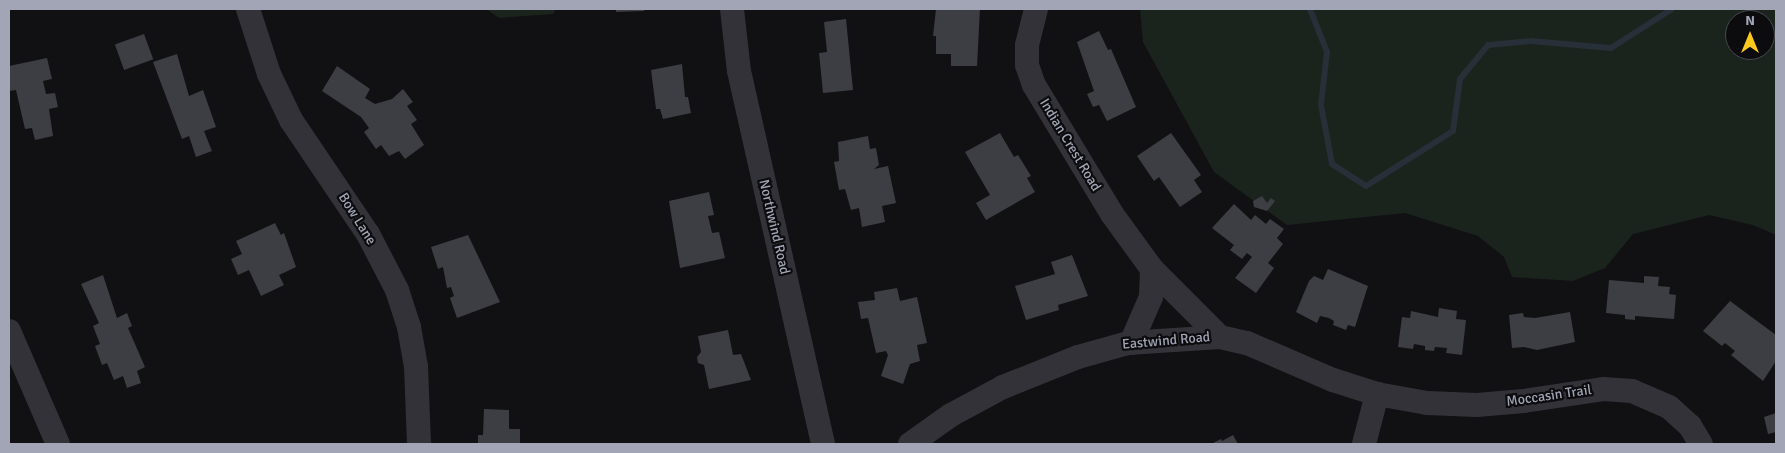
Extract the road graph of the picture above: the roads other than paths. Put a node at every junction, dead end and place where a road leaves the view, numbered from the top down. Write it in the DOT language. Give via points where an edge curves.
graph roads {
  1 [pos="248,9"];
  2 [pos="732,9"];
  3 [pos="1036,9"];
  4 [pos="1152,269"];
  5 [pos="9,330"];
  6 [pos="1220,337"];
  7 [pos="1131,343"];
  8 [pos="1376,394"];
  9 [pos="58,444"];
  10 [pos="419,444"];
  11 [pos="823,444"];
  12 [pos="910,444"];
  13 [pos="1364,444"];
  14 [pos="1701,444"];
  1 -- 10 [label="street, Bow Lane" via="269,74 291,120 368,234 397,290 409,327 416,366"];
  2 -- 11 [label="street, Northwind Road" via="738,71"];
  3 -- 4 [label="street, Indian Crest Road" via="1027,46 1030,76 1098,192"];
  4 -- 6 [label="street, Indian Crest Road"];
  4 -- 7 [label="street" via="1151,297"];
  5 -- 9 [label="street"];
  6 -- 7 [label="street, Eastwind Road"];
  6 -- 8 [label="street, Eastwind Road" via="1247,344"];
  7 -- 12 [label="street, Eastwind Road" via="1078,357 1003,387 951,415"];
  8 -- 13 [label="street"];
  8 -- 14 [label="street, Moccasin Trail" via="1427,402 1477,404 1524,401 1603,388 1632,390 1669,406 1690,426"];
}
